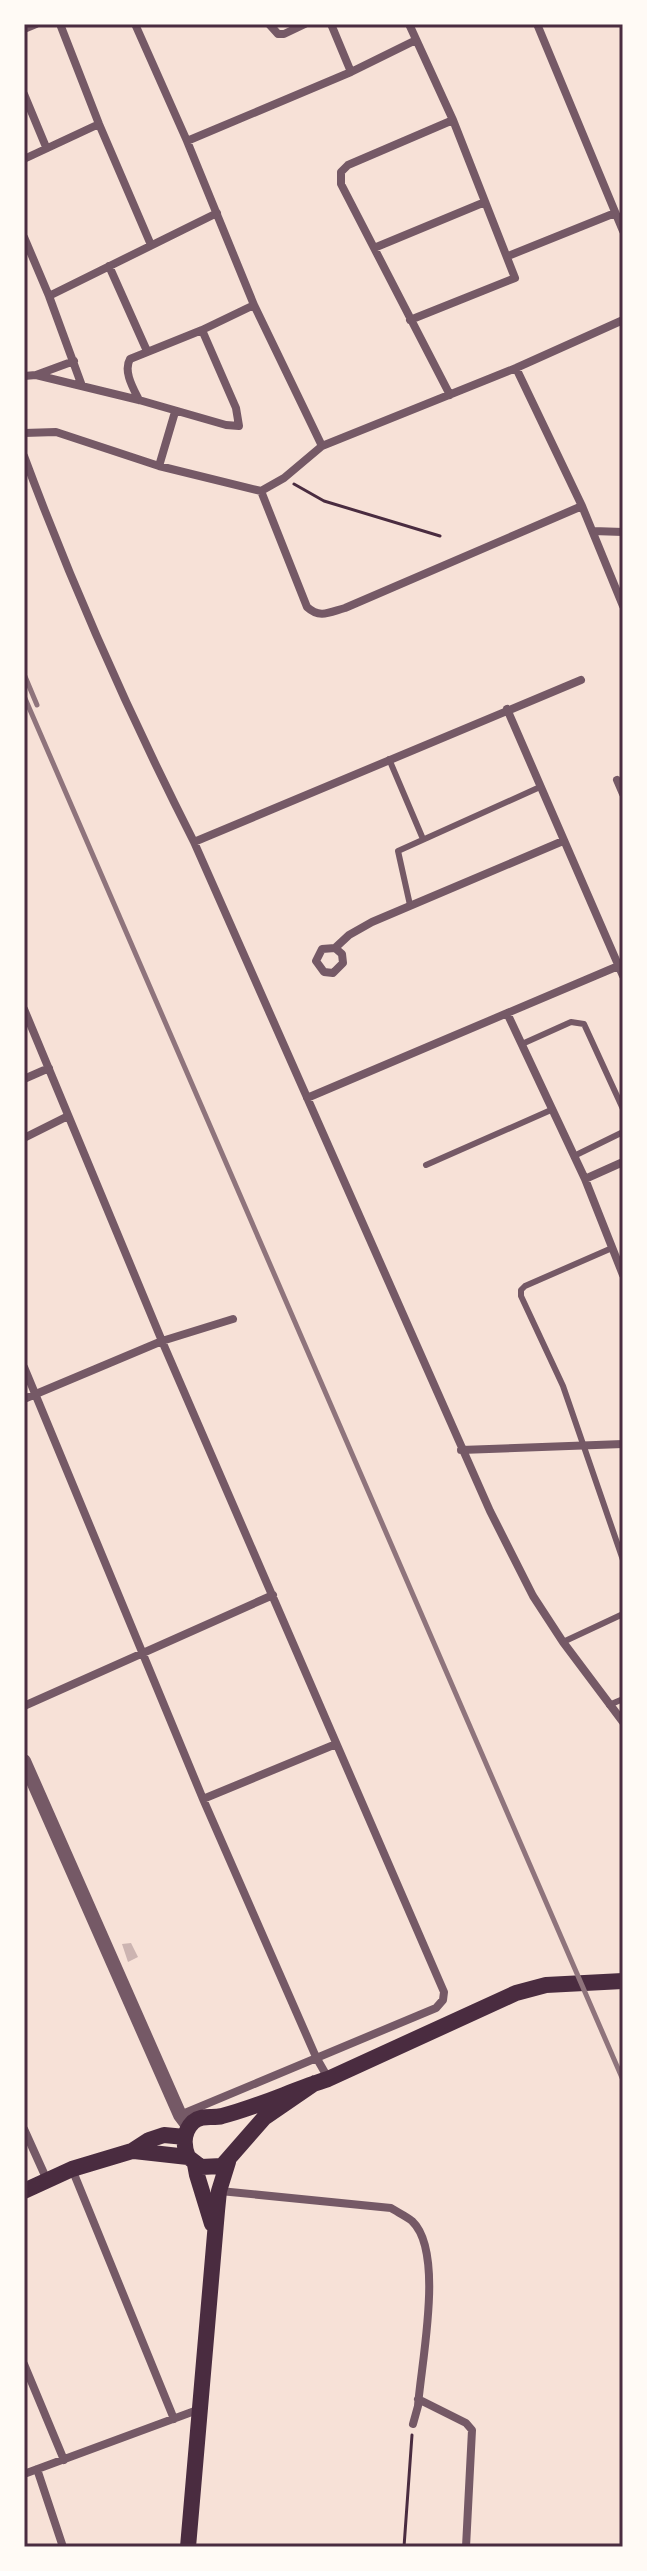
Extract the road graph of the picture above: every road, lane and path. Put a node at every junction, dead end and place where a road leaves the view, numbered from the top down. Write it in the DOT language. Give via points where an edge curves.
graph roads {
  1 [pos="36,24"];
  2 [pos="60,24"];
  3 [pos="135,24"];
  4 [pos="269,24"];
  5 [pos="305,24"];
  6 [pos="331,24"];
  7 [pos="409,24"];
  8 [pos="537,24"];
  9 [pos="24,29"];
  10 [pos="416,40"];
  11 [pos="351,72"];
  12 [pos="24,94"];
  13 [pos="453,120"];
  14 [pos="99,124"];
  15 [pos="187,141"];
  16 [pos="46,147"];
  17 [pos="24,159"];
  18 [pos="485,202"];
  19 [pos="217,213"];
  20 [pos="615,213"];
  21 [pos="623,231"];
  22 [pos="24,237"];
  23 [pos="151,245"];
  24 [pos="374,248"];
  25 [pos="508,256"];
  26 [pos="109,266"];
  27 [pos="49,296"];
  28 [pos="254,305"];
  29 [pos="410,320"];
  30 [pos="623,320"];
  31 [pos="202,330"];
  32 [pos="147,351"];
  33 [pos="74,361"];
  34 [pos="516,368"];
  35 [pos="36,375"];
  36 [pos="24,376"];
  37 [pos="82,386"];
  38 [pos="450,395"];
  39 [pos="139,400"];
  40 [pos="175,412"];
  41 [pos="24,433"];
  42 [pos="322,446"];
  43 [pos="24,456"];
  44 [pos="159,466"];
  45 [pos="284,478"];
  46 [pos="261,491"];
  47 [pos="582,506"];
  48 [pos="593,531"];
  49 [pos="623,532"];
  50 [pos="440,536"];
  51 [pos="623,606"];
  52 [pos="581,680"];
  53 [pos="507,709"];
  54 [pos="389,759"];
  55 [pos="617,780"];
  56 [pos="540,787"];
  57 [pos="623,794"];
  58 [pos="423,839"];
  59 [pos="563,841"];
  60 [pos="194,842"];
  61 [pos="410,905"];
  62 [pos="335,948"];
  63 [pos="621,965"];
  64 [pos="623,976"];
  65 [pos="24,1009"];
  66 [pos="507,1013"];
  67 [pos="522,1044"];
  68 [pos="49,1068"];
  69 [pos="24,1079"];
  70 [pos="307,1098"];
  71 [pos="623,1109"];
  72 [pos="551,1110"];
  73 [pos="68,1116"];
  74 [pos="623,1132"];
  75 [pos="24,1138"];
  76 [pos="574,1156"];
  77 [pos="623,1162"];
  78 [pos="426,1165"];
  79 [pos="585,1179"];
  80 [pos="612,1248"];
  81 [pos="623,1275"];
  82 [pos="233,1319"];
  83 [pos="162,1341"];
  84 [pos="24,1367"];
  85 [pos="36,1394"];
  86 [pos="24,1399"];
  87 [pos="623,1444"];
  88 [pos="585,1445"];
  89 [pos="461,1450"];
  90 [pos="623,1560"];
  91 [pos="273,1595"];
  92 [pos="623,1614"];
  93 [pos="563,1642"];
  94 [pos="144,1654"];
  95 [pos="623,1699"];
  96 [pos="609,1705"];
  97 [pos="24,1706"];
  98 [pos="623,1722"];
  99 [pos="336,1744"];
  100 [pos="24,1761"];
  101 [pos="203,1799"];
  102 [pos="623,1981"];
  103 [pos="316,2057"];
  104 [pos="322,2081"];
  105 [pos="218,2117"];
  106 [pos="185,2127"];
  107 [pos="24,2129"];
  108 [pos="132,2151"];
  109 [pos="231,2156"];
  110 [pos="192,2160"];
  111 [pos="72,2169"];
  112 [pos="47,2181"];
  113 [pos="24,2191"];
  114 [pos="219,2191"];
  115 [pos="215,2233"];
  116 [pos="24,2364"];
  117 [pos="418,2399"];
  118 [pos="201,2409"];
  119 [pos="174,2419"];
  120 [pos="413,2424"];
  121 [pos="64,2460"];
  122 [pos="37,2469"];
  123 [pos="24,2474"];
  124 [pos="63,2547"];
  125 [pos="188,2547"];
  126 [pos="404,2547"];
  127 [pos="466,2547"];
  1 -- 9 [label="street"];
  2 -- 14 [label="street"];
  3 -- 15 [label="street"];
  4 -- 5 [label="street" via="278,34"];
  6 -- 11 [label="street"];
  7 -- 10 [label="street"];
  8 -- 20 [label="street"];
  10 -- 11 [label="street"];
  10 -- 13 [label="street"];
  11 -- 15 [label="street"];
  12 -- 16 [label="street"];
  13 -- 18 [label="street"];
  13 -- 24 [label="street" via="341,172 341,184"];
  14 -- 16 [label="street"];
  14 -- 23 [label="street"];
  15 -- 19 [label="street"];
  16 -- 17 [label="street"];
  18 -- 24 [label="street"];
  18 -- 25 [label="street"];
  19 -- 23 [label="street"];
  19 -- 28 [label="street"];
  20 -- 21 [label="street"];
  20 -- 25 [label="street"];
  22 -- 27 [label="street"];
  23 -- 26 [label="street"];
  24 -- 29 [label="street"];
  25 -- 29 [label="street" via="515,278 509,282"];
  26 -- 27 [label="street"];
  26 -- 32 [label="street"];
  27 -- 33 [label="street"];
  28 -- 31 [label="street"];
  28 -- 42 [label="street"];
  29 -- 38 [label="street"];
  30 -- 34 [label="street"];
  31 -- 32 [label="street"];
  31 -- 40 [label="street" via="239,426"];
  32 -- 39 [label="street" via="127,362"];
  33 -- 35 [label="street"];
  33 -- 37 [label="street"];
  34 -- 38 [label="street"];
  34 -- 47 [label="street"];
  35 -- 36 [label="street"];
  35 -- 37 [label="street"];
  37 -- 39 [label="street"];
  38 -- 42 [label="street"];
  39 -- 40 [label="street"];
  40 -- 44 [label="street"];
  41 -- 44 [label="street" via="56,432"];
  42 -- 45 [label="street"];
  43 -- 60 [label="street" via="67,571"];
  44 -- 46 [label="street"];
  45 -- 46 [label="street"];
  45 -- 50 [label="path" via="324,501"];
  46 -- 47 [label="street" via="307,607 315,615 345,608"];
  47 -- 48 [label="street"];
  48 -- 49 [label="street"];
  48 -- 51 [label="street"];
  52 -- 53 [label="street"];
  53 -- 54 [label="street"];
  53 -- 56 [label="street"];
  54 -- 58 [label="lane"];
  54 -- 60 [label="street"];
  55 -- 57 [label="street"];
  56 -- 58 [label="lane"];
  56 -- 59 [label="street"];
  58 -- 61 [label="lane" via="398,851"];
  59 -- 61 [label="street"];
  59 -- 63 [label="street"];
  60 -- 70 [label="street"];
  61 -- 62 [label="street" via="349,935"];
  63 -- 64 [label="street"];
  63 -- 66 [label="street"];
  65 -- 68 [label="street"];
  66 -- 67 [label="street"];
  66 -- 70 [label="street"];
  67 -- 71 [label="lane" via="571,1022 584,1024"];
  67 -- 72 [label="street"];
  68 -- 69 [label="street"];
  68 -- 73 [label="street"];
  70 -- 89 [label="street"];
  72 -- 76 [label="street"];
  72 -- 78 [label="lane"];
  73 -- 75 [label="street"];
  73 -- 83 [label="street"];
  74 -- 76 [label="lane"];
  76 -- 79 [label="street"];
  77 -- 79 [label="street"];
  79 -- 80 [label="street"];
  80 -- 81 [label="street"];
  80 -- 88 [label="lane" via="521,1290"];
  82 -- 83 [label="street"];
  83 -- 85 [label="street"];
  83 -- 91 [label="street"];
  84 -- 85 [label="street"];
  85 -- 86 [label="street"];
  85 -- 94 [label="street"];
  87 -- 88 [label="street"];
  88 -- 89 [label="street"];
  88 -- 90 [label="lane"];
  89 -- 93 [label="street" via="533,1596"];
  91 -- 94 [label="street"];
  91 -- 99 [label="street"];
  92 -- 93 [label="lane"];
  93 -- 96 [label="street"];
  94 -- 97 [label="street"];
  94 -- 101 [label="street"];
  95 -- 96 [label="lane"];
  96 -- 98 [label="street"];
  99 -- 101 [label="street"];
  99 -- 103 [label="street" via="444,1992 436,2008"];
  100 -- 106 [label="street"];
  101 -- 103 [label="street"];
  102 -- 104 [label="main road" via="546,1985 516,1993"];
  103 -- 104 [label="street"];
  103 -- 106 [label="street"];
  104 -- 105 [label="main road"];
  104 -- 109 [label="main road" via="264,2118"];
  105 -- 106 [label="main road"];
  105 -- 109 [label="main road" via="235,2134"];
  106 -- 108 [label="main road"];
  106 -- 110 [label="main road"];
  107 -- 112 [label="street"];
  108 -- 110 [label="main road"];
  108 -- 111 [label="main road"];
  109 -- 110 [label="main road" via="215,2168"];
  109 -- 114 [label="main road"];
  110 -- 115 [label="main road"];
  111 -- 112 [label="main road"];
  111 -- 119 [label="street"];
  112 -- 113 [label="main road"];
  114 -- 115 [label="main road"];
  114 -- 117 [label="street" via="391,2208 413,2222 431,2277"];
  115 -- 118 [label="main road"];
  116 -- 121 [label="street"];
  117 -- 120 [label="street"];
  117 -- 127 [label="street" via="472,2430"];
  118 -- 119 [label="street"];
  118 -- 125 [label="main road"];
  119 -- 121 [label="street"];
  120 -- 126 [label="path"];
  121 -- 122 [label="street"];
  122 -- 123 [label="street"];
  122 -- 124 [label="street"];
}
